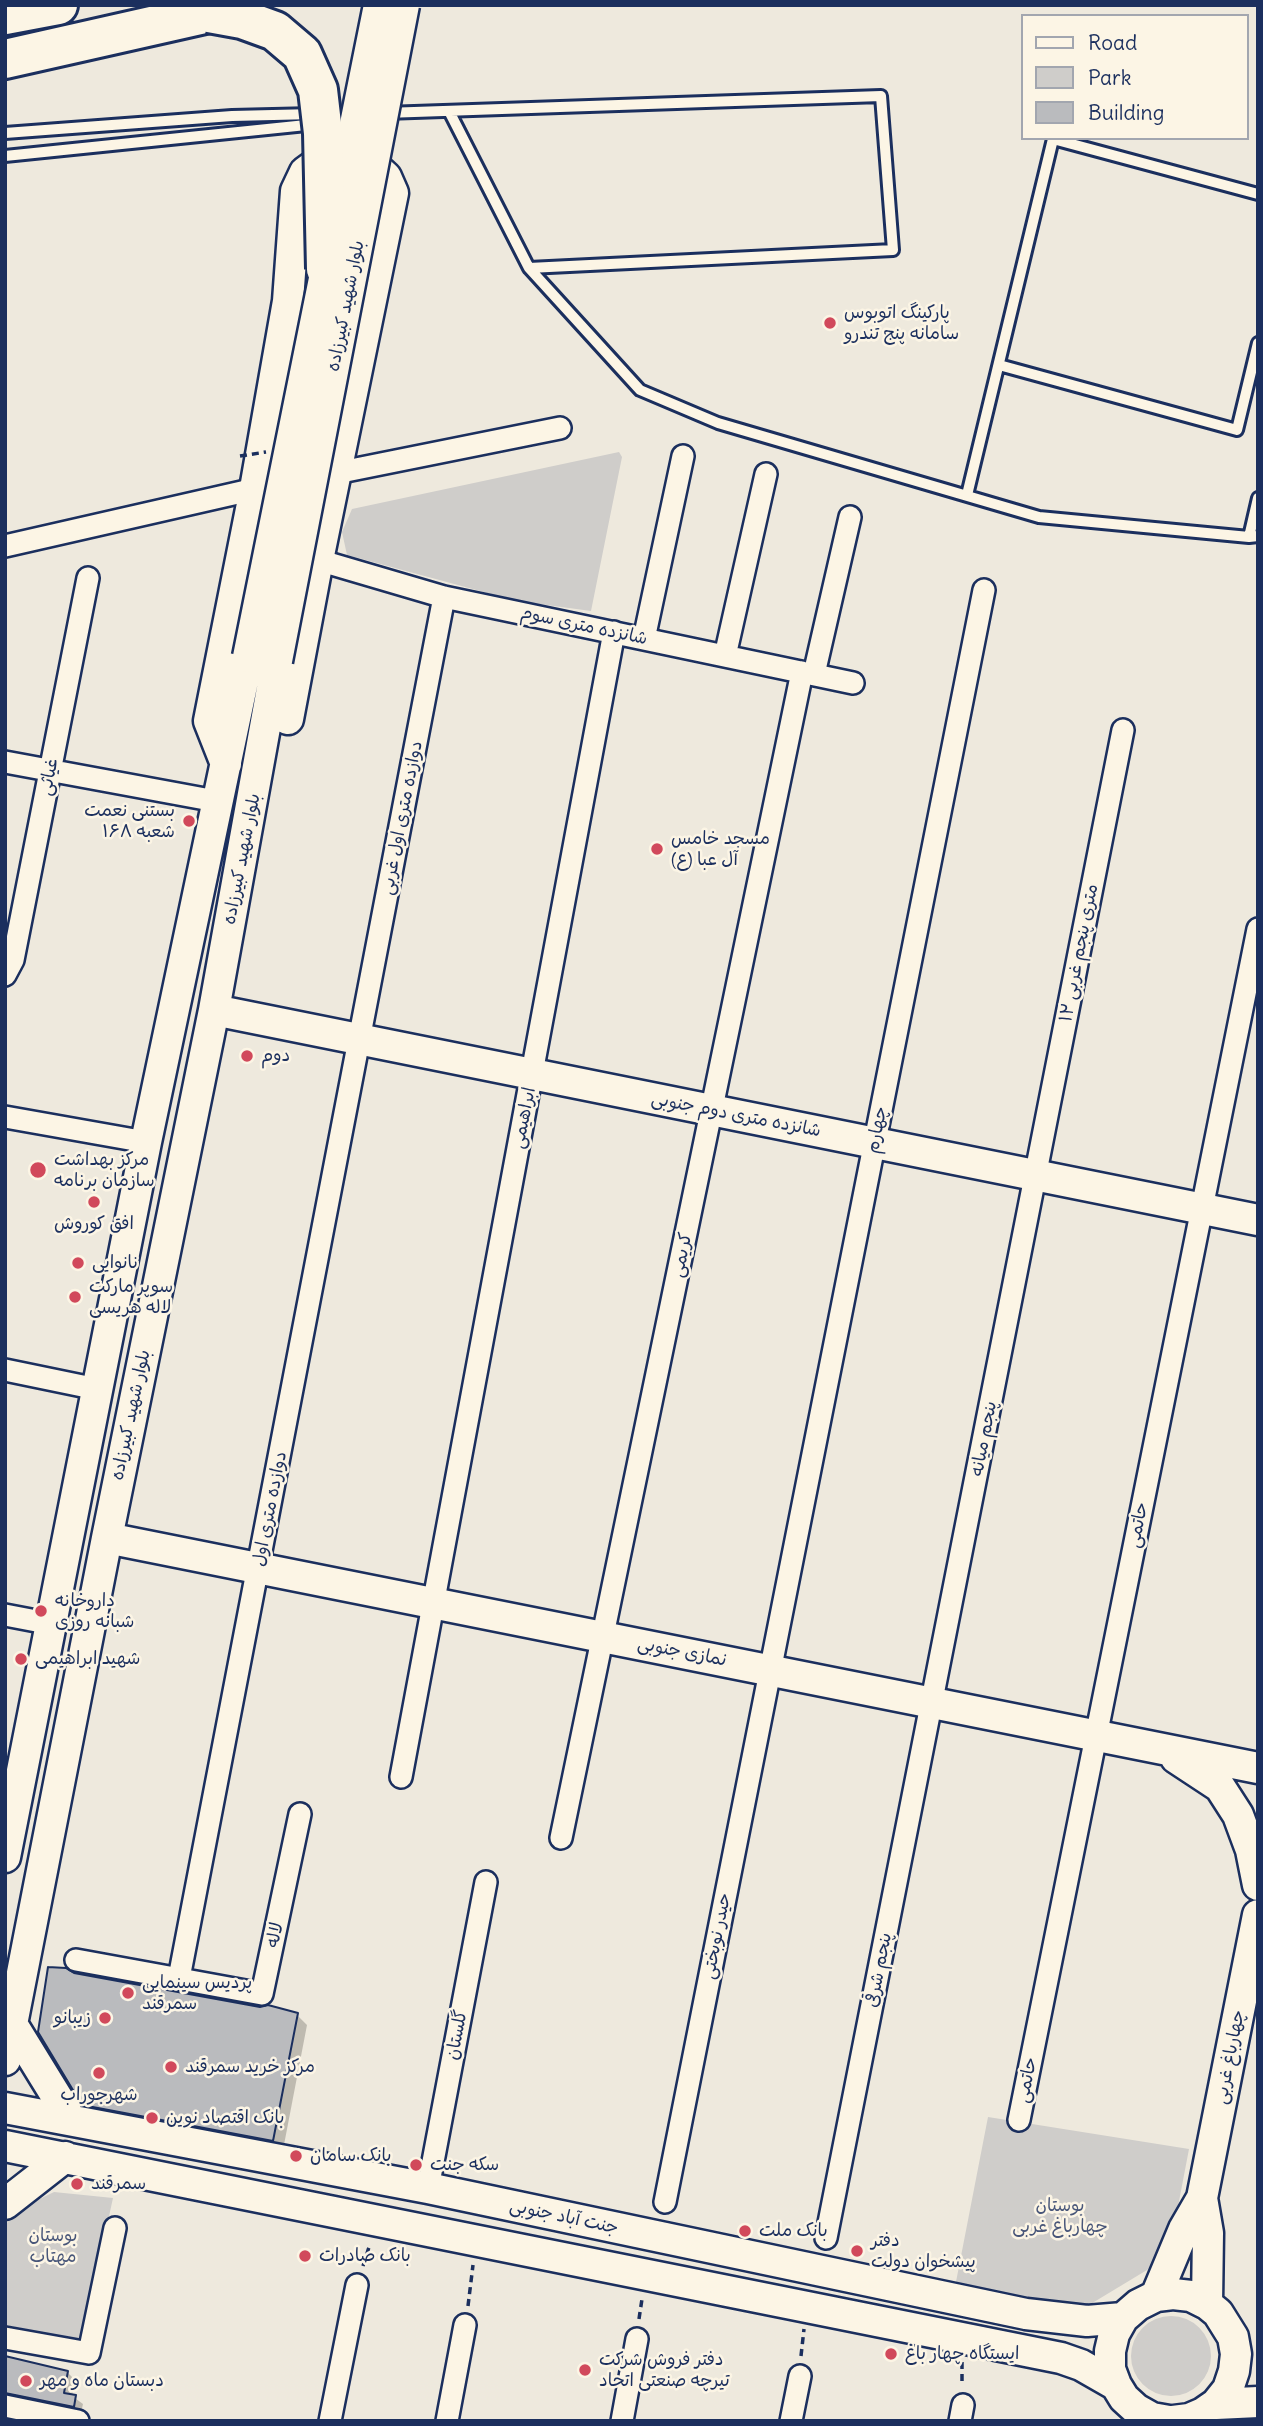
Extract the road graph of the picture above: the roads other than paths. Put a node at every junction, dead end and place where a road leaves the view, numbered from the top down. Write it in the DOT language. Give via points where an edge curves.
graph roads {
  1 [pos="58,5"];
  2 [pos="379,5"];
  3 [pos="404,5"];
  4 [pos="5,15"];
  5 [pos="5,60"];
  6 [pos="449,111"];
  7 [pos="398,112"];
  8 [pos="5,133"];
  9 [pos="1053,140"];
  10 [pos="1057,140"];
  11 [pos="5,156"];
  12 [pos="1258,194"];
  13 [pos="529,268"];
  14 [pos="326,269"];
  15 [pos="1258,343"];
  16 [pos="999,365"];
  17 [pos="559,428"];
  18 [pos="683,456"];
  19 [pos="336,473"];
  20 [pos="766,474"];
  21 [pos="255,489"];
  22 [pos="967,495"];
  23 [pos="1258,498"];
  24 [pos="850,517"];
  25 [pos="1253,537"];
  26 [pos="5,546"];
  27 [pos="318,560"];
  28 [pos="89,578"];
  29 [pos="984,590"];
  30 [pos="444,597"];
  31 [pos="614,632"];
  32 [pos="644,639"];
  33 [pos="725,656"];
  34 [pos="263,659"];
  35 [pos="808,673"];
  36 [pos="853,683"];
  37 [pos="1123,730"];
  38 [pos="5,762"];
  39 [pos="226,764"];
  40 [pos="50,770"];
  41 [pos="259,771"];
  42 [pos="216,801"];
  43 [pos="1258,929"];
  44 [pos="5,975"];
  45 [pos="215,1010"];
  46 [pos="360,1039"];
  47 [pos="532,1074"];
  48 [pos="712,1110"];
  49 [pos="5,1117"];
  50 [pos="146,1142"];
  51 [pos="874,1143"];
  52 [pos="1035,1175"];
  53 [pos="1202,1209"];
  54 [pos="1258,1220"];
  55 [pos="5,1370"];
  56 [pos="97,1389"];
  57 [pos="107,1538"];
  58 [pos="259,1568"];
  59 [pos="433,1603"];
  60 [pos="5,1615"];
  61 [pos="52,1624"];
  62 [pos="603,1637"];
  63 [pos="769,1670"];
  64 [pos="932,1702"];
  65 [pos="1096,1735"];
  66 [pos="1164,1751"];
  67 [pos="1258,1768"];
  68 [pos="401,1777"];
  69 [pos="300,1814"];
  70 [pos="561,1838"];
  71 [pos="5,1857"];
  72 [pos="486,1882"];
  73 [pos="1258,1885"];
  74 [pos="1258,1915"];
  75 [pos="76,1960"];
  76 [pos="179,1978"];
  77 [pos="12,2024"];
  78 [pos="5,2060"];
  79 [pos="5,2108"];
  80 [pos="71,2120"];
  81 [pos="1019,2120"];
  82 [pos="5,2146"];
  83 [pos="65,2157"];
  84 [pos="428,2189"];
  85 [pos="1202,2199"];
  86 [pos="665,2202"];
  87 [pos="5,2204"];
  88 [pos="115,2228"];
  89 [pos="826,2238"];
  90 [pos="357,2285"];
  91 [pos="1156,2296"];
  92 [pos="1207,2304"];
  93 [pos="1123,2318"];
  94 [pos="465,2325"];
  95 [pos="5,2338"];
  96 [pos="637,2339"];
  97 [pos="1245,2345"];
  98 [pos="800,2376"];
  99 [pos="1116,2385"];
  100 [pos="1258,2402"];
  101 [pos="1216,2404"];
  102 [pos="5,2406"];
  103 [pos="1135,2415"];
  104 [pos="1180,2420"];
  105 [pos="78,2421"];
  106 [pos="330,2421"];
  107 [pos="447,2421"];
  108 [pos="622,2421"];
  109 [pos="792,2421"];
  1 -- 4 [label="highway"];
  2 -- 14 [label="main road, بلوار شهید کبیرزاده, bridge"];
  3 -- 34 [label="main road, بلوار شهید کبیرزاده, bridge"];
  5 -- 14 [label="highway, bridge" via="209,13 275,31 302,54 318,90"];
  6 -- 7 [label="lane"];
  6 -- 13 [label="lane"];
  6 -- 13 [label="lane" via="881,96 893,250"];
  7 -- 8 [label="lane" via="232,116"];
  7 -- 11 [label="lane" via="301,127"];
  9 -- 16 [label="lane"];
  10 -- 12 [label="lane"];
  13 -- 22 [label="lane" via="640,390 718,423"];
  14 -- 34 [label="main road, بلوار شهید کبیرزاده, bridge"];
  15 -- 16 [label="lane" via="1237,430"];
  16 -- 22 [label="lane"];
  17 -- 19 [label="street"];
  18 -- 32 [label="street"];
  19 -- 21 [label="main road, بلوار شهید کبیرزاده" via="393,193 386,177 373,165 338,157 320,161 305,172 296,191 288,301"];
  19 -- 27 [label="main road, بلوار شهید کبیرزاده"];
  20 -- 33 [label="street"];
  21 -- 26 [label="street"];
  21 -- 39 [label="main road" via="209,721"];
  22 -- 25 [label="lane" via="1039,517"];
  23 -- 25 [label="lane"];
  24 -- 35 [label="street, کریمی"];
  27 -- 30 [label="street, شانزده متری سوم"];
  27 -- 41 [label="main road, بلوار شهید کبیرزاده" via="287,724"];
  28 -- 40 [label="street, غیاثی"];
  29 -- 51 [label="street, چهارم"];
  30 -- 31 [label="street, شانزده متری سوم"];
  30 -- 46 [label="street, دوازده متری اول غربی"];
  31 -- 32 [label="street, شانزده متری سوم"];
  31 -- 47 [label="street, ابراهیمی"];
  32 -- 33 [label="street, شانزده متری سوم"];
  33 -- 35 [label="street, شانزده متری سوم"];
  34 -- 39 [label="main road, بلوار شهید کبیرزاده"];
  34 -- 41 [label="main road, بلوار شهید کبیرزاده"];
  35 -- 36 [label="street, شانزده متری سوم"];
  35 -- 48 [label="street, کریمی"];
  37 -- 52 [label="street, ۱۲ متری پنجم غربی"];
  38 -- 40 [label="street"];
  39 -- 42 [label="main road, بلوار شهید کبیرزاده"];
  40 -- 42 [label="street"];
  40 -- 44 [label="street, غیاثی" via="13,960"];
  41 -- 45 [label="main road, بلوار شهید کبیرزاده"];
  42 -- 50 [label="main road, بلوار شهید کبیرزاده"];
  43 -- 53 [label="street, حاتمی"];
  45 -- 46 [label="main road, شانزده متری دوم جنوبی"];
  45 -- 57 [label="main road, بلوار شهید کبیرزاده"];
  46 -- 47 [label="main road, شانزده متری دوم جنوبی"];
  46 -- 58 [label="street, دوازده متری اول"];
  47 -- 48 [label="main road, شانزده متری دوم جنوبی"];
  47 -- 59 [label="street, ابراهیمی"];
  48 -- 51 [label="main road, شانزده متری دوم جنوبی"];
  48 -- 62 [label="street, کریمی"];
  49 -- 50 [label="street"];
  50 -- 56 [label="main road, بلوار شهید کبیرزاده"];
  51 -- 52 [label="main road, شانزده متری دوم جنوبی"];
  51 -- 63 [label="street, چهارم"];
  52 -- 53 [label="main road, شانزده متری دوم جنوبی"];
  52 -- 64 [label="street, پنجم میانه"];
  53 -- 54 [label="main road, شانزده متری دوم جنوبی"];
  53 -- 65 [label="street, حاتمی"];
  55 -- 56 [label="street"];
  56 -- 61 [label="main road, بلوار شهید کبیرزاده"];
  57 -- 58 [label="main road, نمازی جنوبی"];
  57 -- 77 [label="main road, بلوار شهید کبیرزاده"];
  58 -- 59 [label="main road, نمازی جنوبی"];
  58 -- 76 [label="street, دوازده متری اول"];
  59 -- 62 [label="main road, نمازی جنوبی"];
  59 -- 68 [label="street, ابراهیمی"];
  60 -- 61 [label="street"];
  61 -- 71 [label="main road, بلوار شهید کبیرزاده"];
  62 -- 63 [label="main road, نمازی جنوبی"];
  62 -- 70 [label="street, کریمی"];
  63 -- 64 [label="main road, نمازی جنوبی"];
  63 -- 86 [label="street, حیدر نوبختی"];
  64 -- 65 [label="main road, نمازی جنوبی"];
  64 -- 89 [label="street, پنجم شرقی"];
  65 -- 66 [label="main road, نمازی جنوبی"];
  65 -- 81 [label="street, حاتمی"];
  66 -- 67 [label="main road, نمازی جنوبی"];
  66 -- 73 [label="main road" via="1220,1787 1238,1815"];
  69 -- 76 [label="street, لاله" via="262,1994"];
  72 -- 84 [label="street, گلستان"];
  74 -- 85 [label="main road, چهارباغ غربی"];
  75 -- 76 [label="street, لاله"];
  77 -- 78 [label="main road, بلوار شهید کبیرزاده"];
  77 -- 80 [label="main road"];
  79 -- 80 [label="main road, جنت آباد جنوبی"];
  80 -- 84 [label="main road, جنت آباد جنوبی"];
  82 -- 83 [label="main road"];
  83 -- 87 [label="main road"];
  83 -- 99 [label="main road" via="1060,2358"];
  84 -- 93 [label="main road, جنت آباد جنوبی" via="1026,2314"];
  85 -- 91 [label="main road"];
  85 -- 92 [label="main road" via="1208,2233"];
  88 -- 95 [label="street" via="89,2353"];
  90 -- 106 [label="street"];
  91 -- 92 [label="main road" via="1191,2296"];
  91 -- 93 [label="main road"];
  92 -- 97 [label="main road"];
  93 -- 99 [label="main road" via="1110,2351"];
  94 -- 107 [label="street"];
  96 -- 108 [label="street"];
  97 -- 101 [label="main road" via="1236,2354 1228,2389"];
  98 -- 109 [label="street"];
  99 -- 103 [label="main road"];
  100 -- 101 [label="main road"];
  101 -- 104 [label="main road"];
  102 -- 105 [label="street"];
  103 -- 104 [label="main road"];
}
